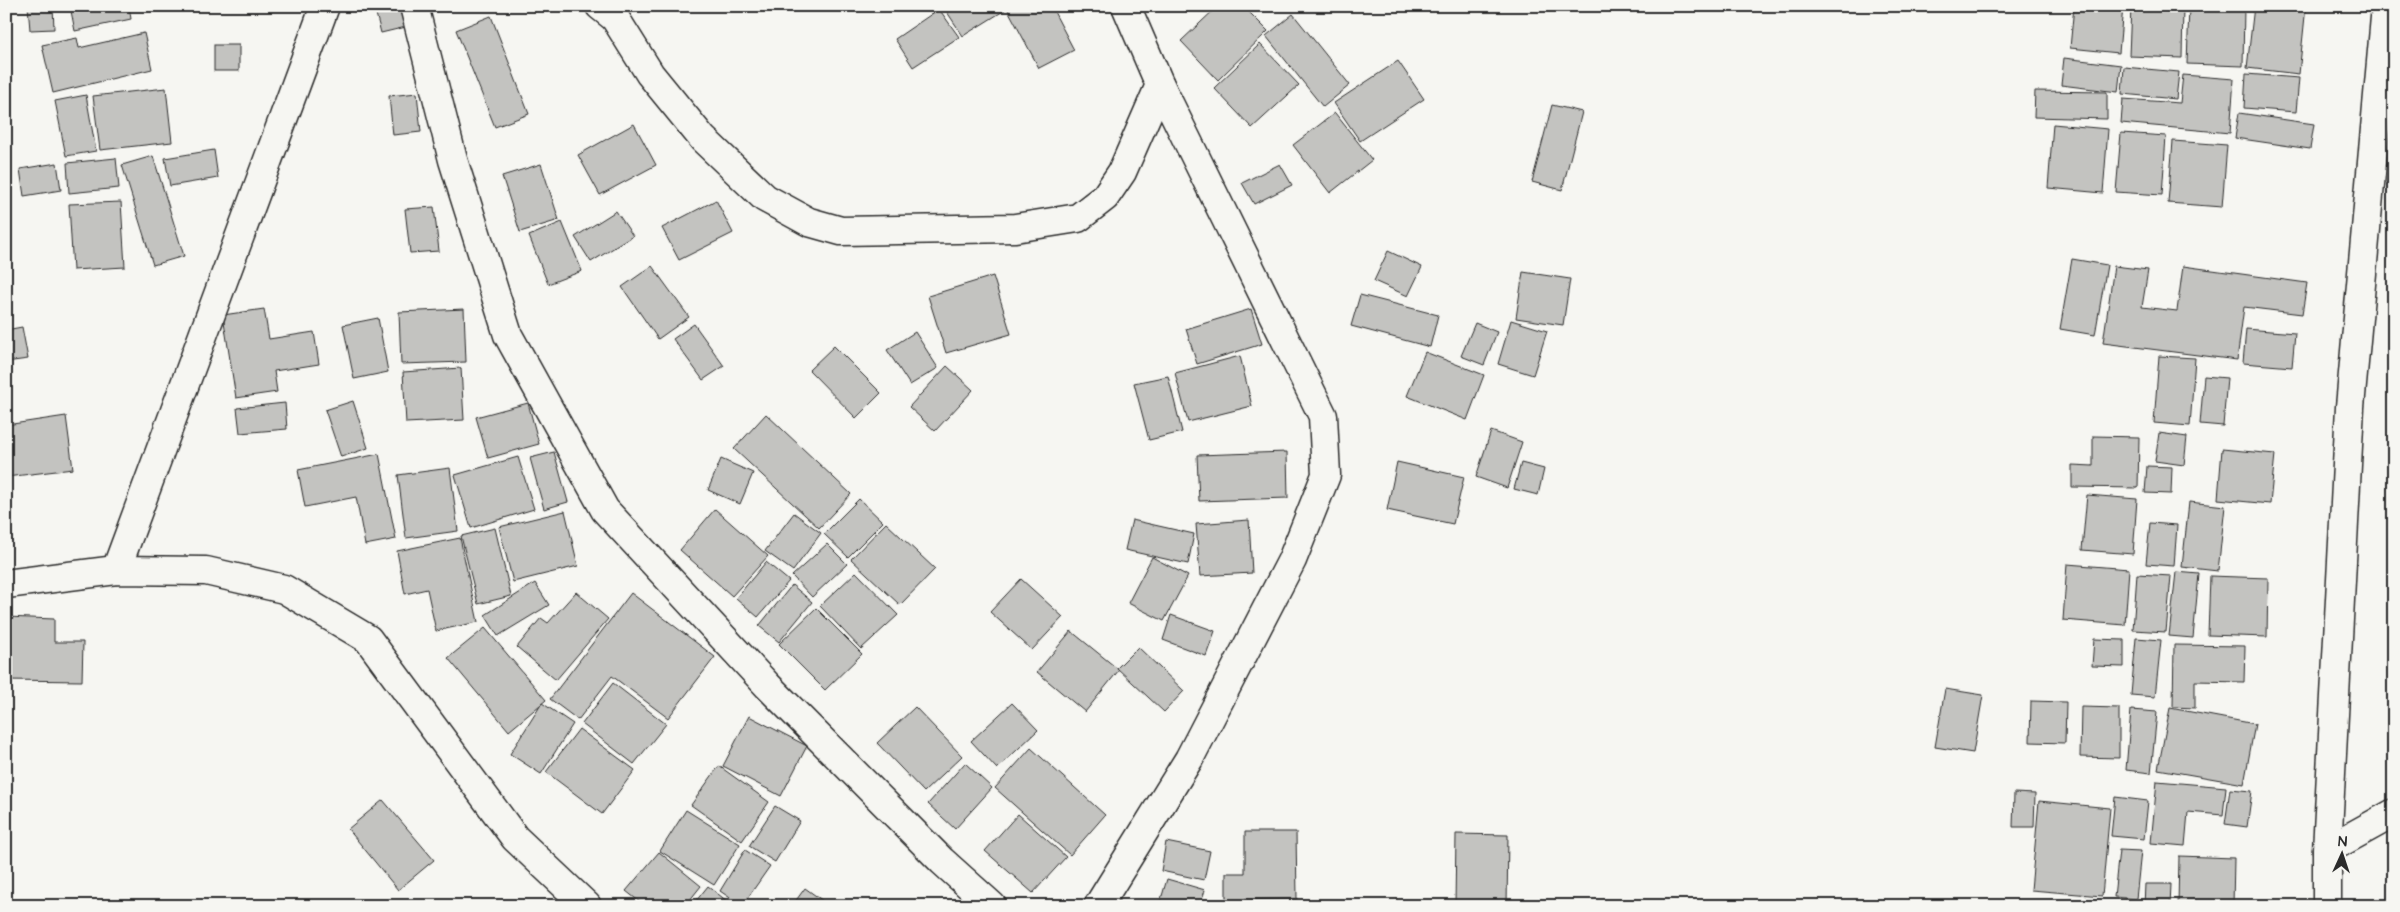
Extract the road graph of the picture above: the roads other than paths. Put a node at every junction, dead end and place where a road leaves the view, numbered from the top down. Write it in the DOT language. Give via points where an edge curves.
graph roads {
  1 [pos="325,6"];
  2 [pos="414,6"];
  3 [pos="600,6"];
  4 [pos="1126,6"];
  5 [pos="2386,6"];
  6 [pos="1160,85"];
  7 [pos="116,570"];
  8 [pos="6,584"];
  9 [pos="2394,813"];
  10 [pos="2327,850"];
  11 [pos="586,906"];
  12 [pos="992,906"];
  13 [pos="1098,906"];
  14 [pos="2327,906"];
  1 -- 7 [label="street"];
  2 -- 12 [label="street" via="453,160 508,335 605,510 768,686 942,861"];
  3 -- 6 [label="street" via="614,18 650,74 703,139 765,198 809,222 840,231 1015,228 1078,218 1105,197 1122,172"];
  4 -- 6 [label="street"];
  5 -- 10 [label="street" via="2350,407"];
  6 -- 13 [label="street" via="1323,416 1326,475 1292,560 1189,760"];
  7 -- 8 [label="street"];
  7 -- 11 [label="street" via="206,571 284,589 368,639 514,838"];
  9 -- 10 [label="street"];
  10 -- 14 [label="street"];
}
